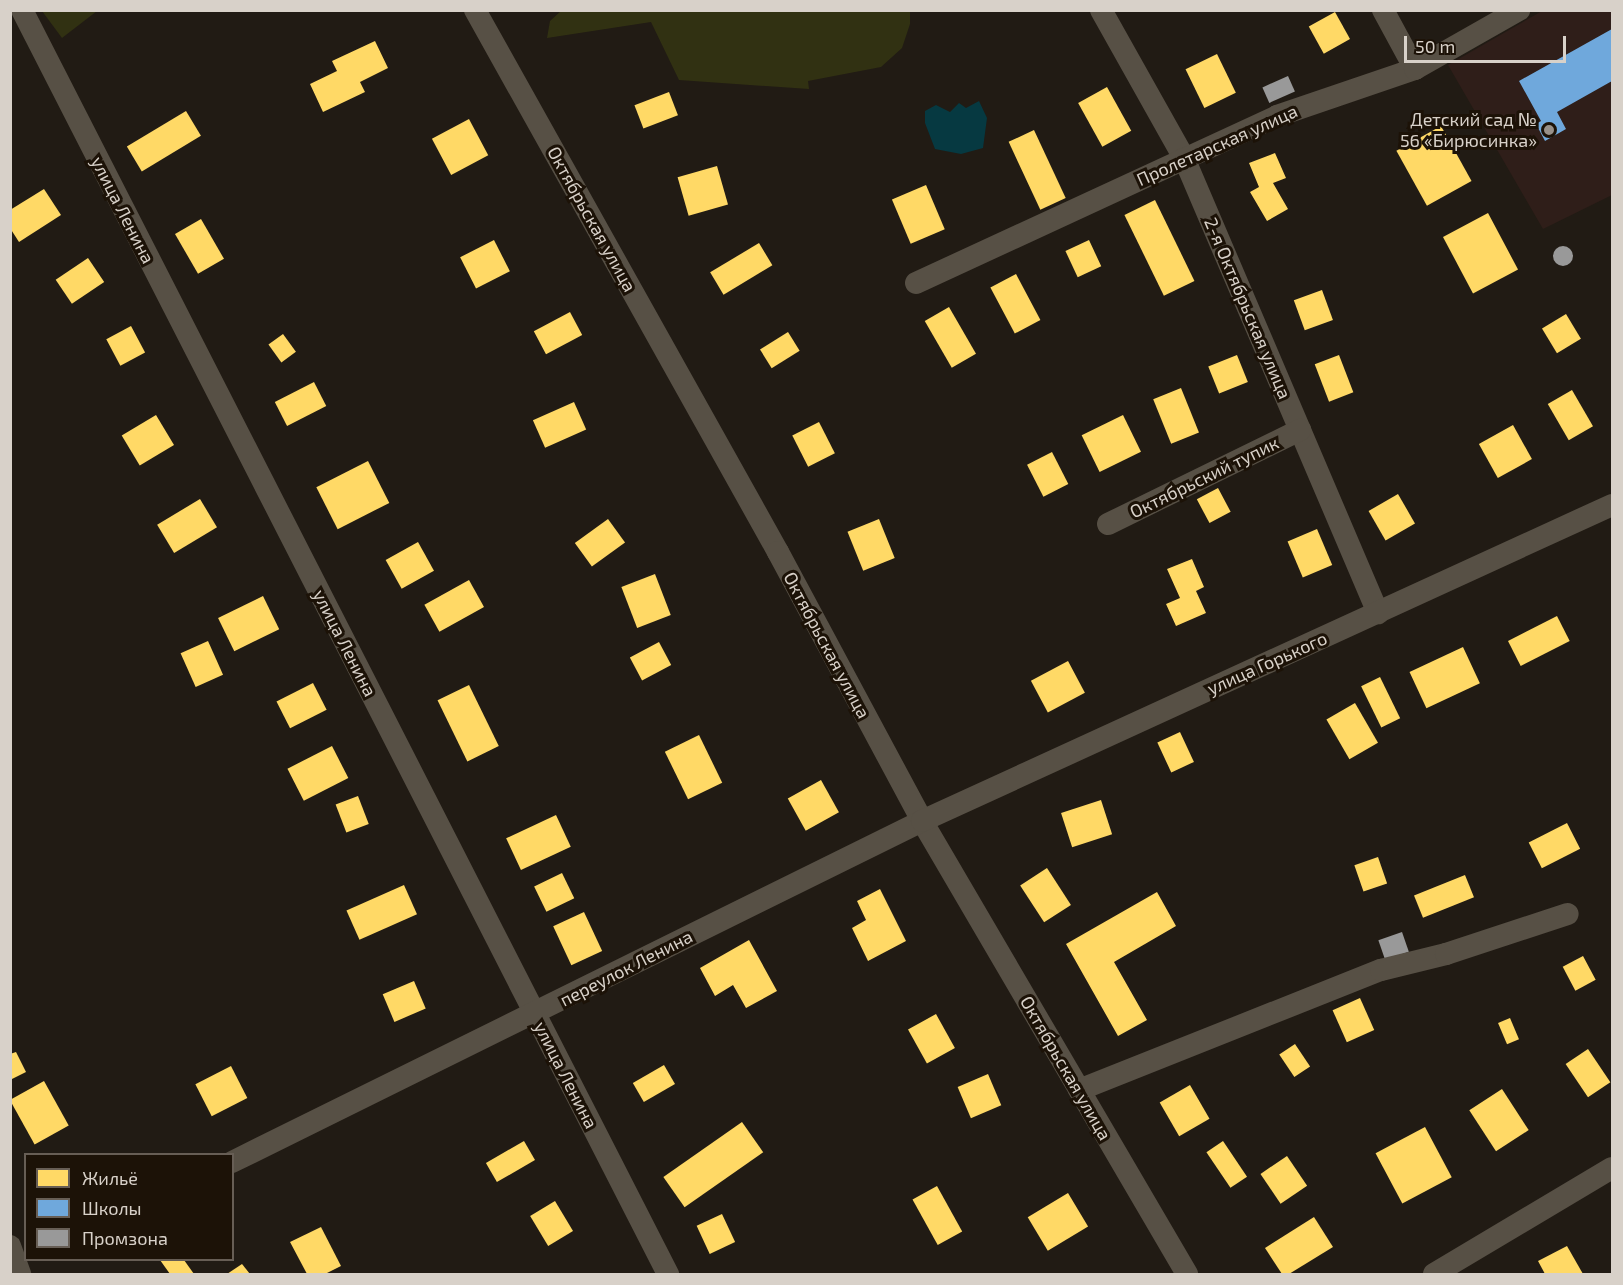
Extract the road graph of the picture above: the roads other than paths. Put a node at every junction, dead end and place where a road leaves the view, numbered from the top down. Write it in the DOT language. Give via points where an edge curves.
graph roads {
  1 [pos="22,10"];
  2 [pos="475,10"];
  3 [pos="1101,10"];
  4 [pos="1383,10"];
  5 [pos="1519,10"];
  6 [pos="1415,69"];
  7 [pos="1184,158"];
  8 [pos="916,283"];
  9 [pos="1300,430"];
  10 [pos="1612,505"];
  11 [pos="1108,524"];
  12 [pos="1378,613"];
  13 [pos="922,820"];
  14 [pos="1568,914"];
  15 [pos="534,1014"];
  16 [pos="1079,1090"];
  17 [pos="234,1161"];
  18 [pos="1612,1168"];
  19 [pos="10,1246"];
  20 [pos="21,1269"];
  21 [pos="668,1275"];
  22 [pos="1187,1275"];
  23 [pos="1434,1275"];
  1 -- 15 [label="street, улица Ленина"];
  2 -- 13 [label="street, Октябрьская улица" via="778,552"];
  3 -- 7 [label="street, 2-я Октябрьская улица"];
  4 -- 6 [label="street"];
  5 -- 6 [label="street, Пролетарская улица"];
  6 -- 7 [label="street, Пролетарская улица" via="1277,116"];
  7 -- 8 [label="street, Пролетарская улица"];
  7 -- 9 [label="street, 2-я Октябрьская улица"];
  9 -- 11 [label="street, Октябрьский тупик"];
  9 -- 12 [label="street, 2-я Октябрьская улица"];
  10 -- 12 [label="street, улица Горького"];
  12 -- 13 [label="street, улица Горького"];
  13 -- 15 [label="street, переулок Ленина"];
  13 -- 16 [label="street, Октябрьская улица"];
  14 -- 16 [label="street" via="1382,970"];
  15 -- 17 [label="street, переулок Ленина"];
  15 -- 21 [label="street, улица Ленина"];
  16 -- 22 [label="street, Октябрьская улица"];
  18 -- 23 [label="street"];
  19 -- 20 [label="street"];
}
